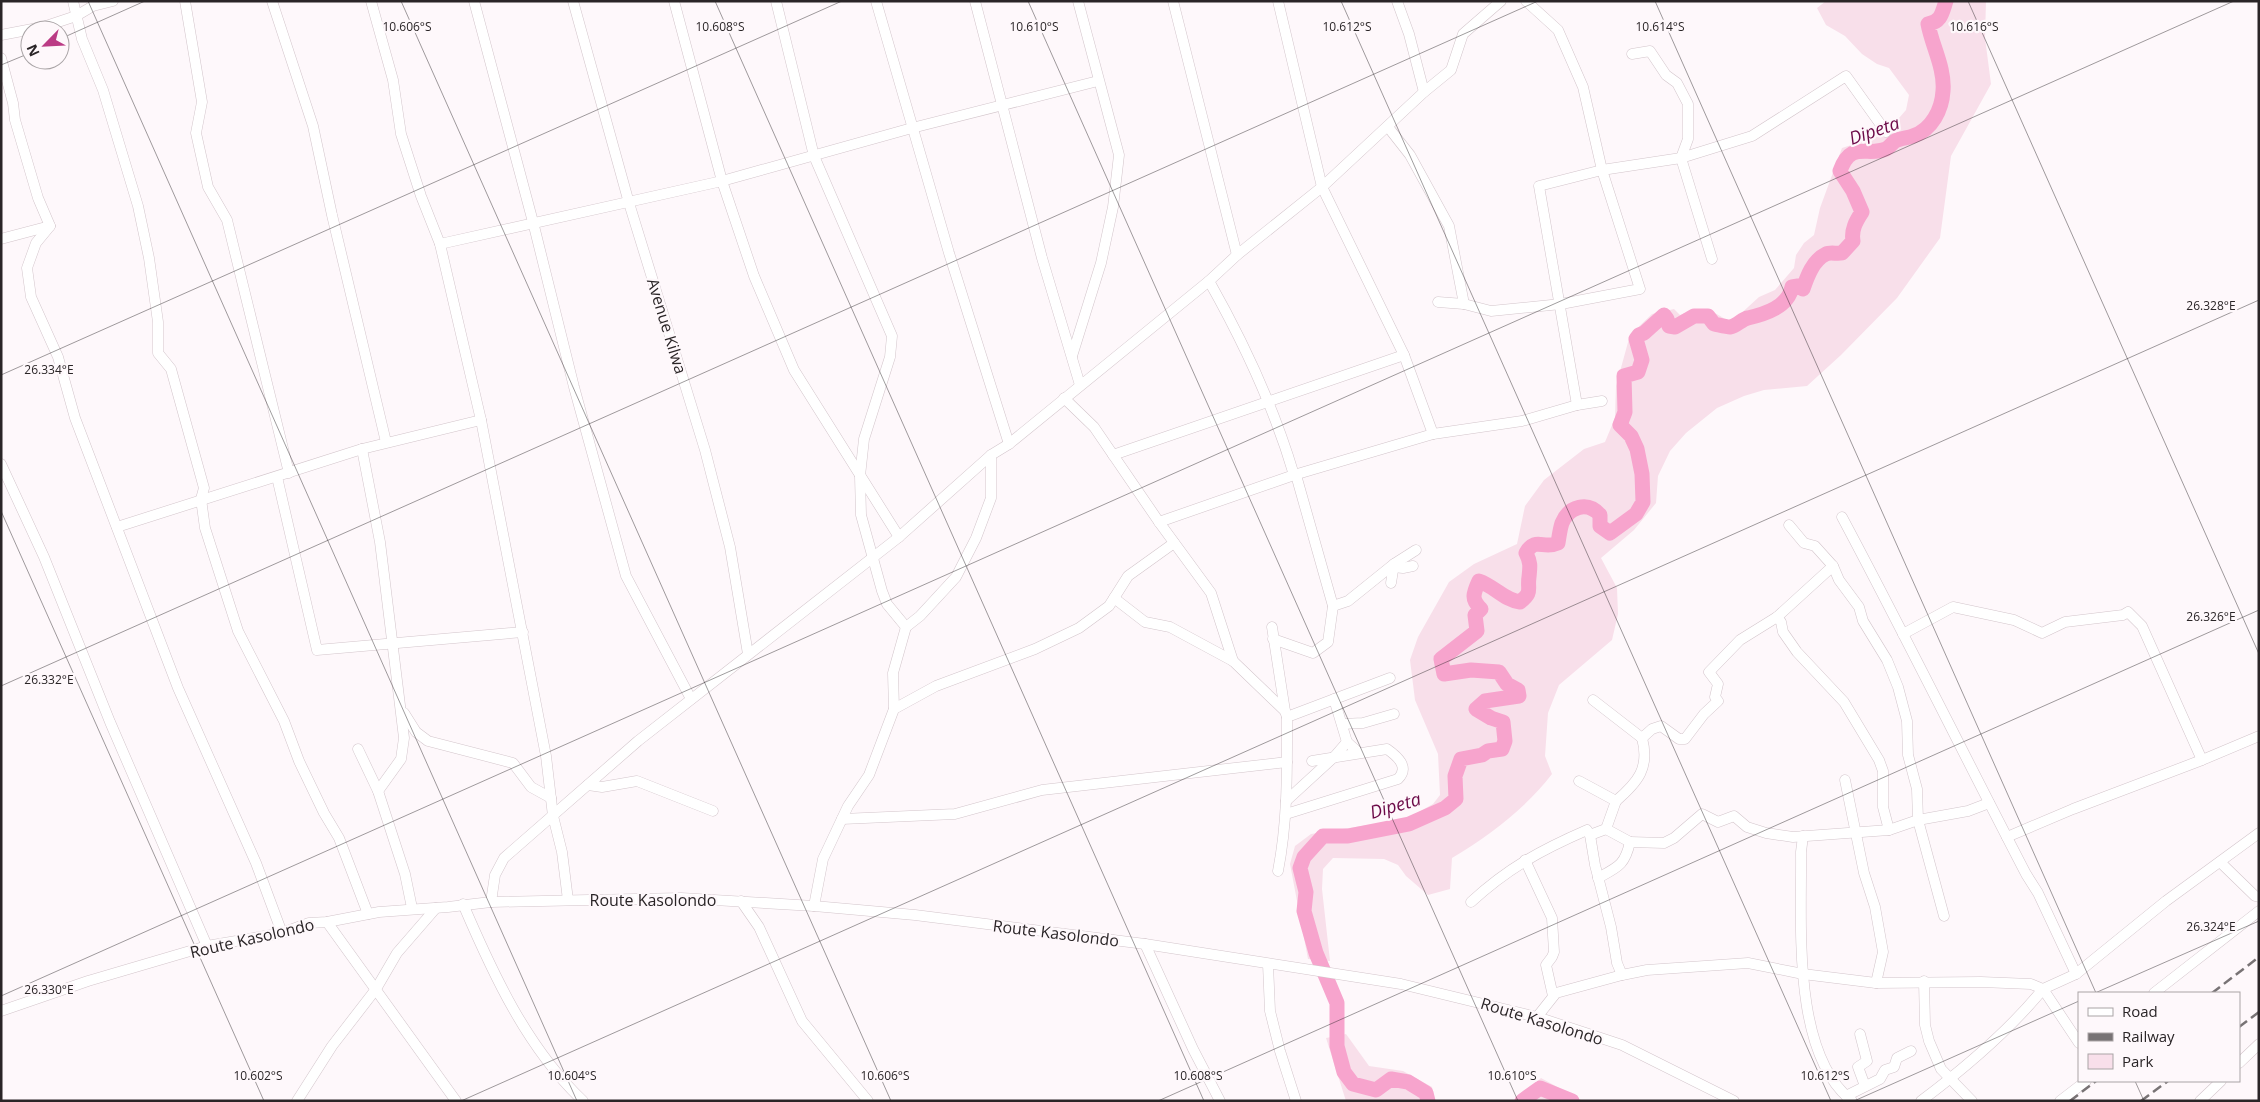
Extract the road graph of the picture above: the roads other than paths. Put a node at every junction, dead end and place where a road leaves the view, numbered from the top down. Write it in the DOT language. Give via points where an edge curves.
graph roads {
  1 [pos="73,1"];
  2 [pos="113,1"];
  3 [pos="185,1"];
  4 [pos="272,1"];
  5 [pos="371,1"];
  6 [pos="474,1"];
  7 [pos="573,1"];
  8 [pos="674,1"];
  9 [pos="776,1"];
  10 [pos="876,1"];
  11 [pos="975,1"];
  12 [pos="1078,1"];
  13 [pos="1173,1"];
  14 [pos="1278,1"];
  15 [pos="1397,1"];
  16 [pos="1501,1"];
  17 [pos="1526,1"];
  18 [pos="76,16"];
  19 [pos="1,35"];
  20 [pos="1632,54"];
  21 [pos="1,58"];
  22 [pos="1098,81"];
  23 [pos="1424,92"];
  24 [pos="1001,105"];
  25 [pos="1388,127"];
  26 [pos="912,128"];
  27 [pos="1886,132"];
  28 [pos="814,156"];
  29 [pos="1681,158"];
  30 [pos="1602,170"];
  31 [pos="722,181"];
  32 [pos="1322,187"];
  33 [pos="629,203"];
  34 [pos="533,222"];
  35 [pos="50,226"];
  36 [pos="1,239"];
  37 [pos="440,244"];
  38 [pos="1237,255"];
  39 [pos="1712,259"];
  40 [pos="1209,281"];
  41 [pos="1438,302"];
  42 [pos="1464,304"];
  43 [pos="1561,304"];
  44 [pos="1404,355"];
  45 [pos="1072,356"];
  46 [pos="1080,384"];
  47 [pos="1064,398"];
  48 [pos="1602,400"];
  49 [pos="1268,401"];
  50 [pos="1577,405"];
  51 [pos="481,420"];
  52 [pos="1433,434"];
  53 [pos="386,442"];
  54 [pos="1009,444"];
  55 [pos="362,449"];
  56 [pos="991,455"];
  57 [pos="1113,455"];
  58 [pos="1,464"];
  59 [pos="290,474"];
  60 [pos="1295,475"];
  61 [pos="860,476"];
  62 [pos="277,477"];
  63 [pos="201,499"];
  64 [pos="1842,517"];
  65 [pos="1159,522"];
  66 [pos="1789,525"];
  67 [pos="117,527"];
  68 [pos="899,537"];
  69 [pos="1174,543"];
  70 [pos="1416,550"];
  71 [pos="872,558"];
  72 [pos="1394,566"];
  73 [pos="1412,566"];
  74 [pos="1833,566"];
  75 [pos="1391,583"];
  76 [pos="1114,598"];
  77 [pos="1333,606"];
  78 [pos="1777,617"];
  79 [pos="906,627"];
  80 [pos="1272,627"];
  81 [pos="523,632"];
  82 [pos="1903,634"];
  83 [pos="1274,639"];
  84 [pos="392,644"];
  85 [pos="748,654"];
  86 [pos="1234,661"];
  87 [pos="1390,678"];
  88 [pos="691,699"];
  89 [pos="1334,699"];
  90 [pos="1593,700"];
  91 [pos="894,709"];
  92 [pos="402,710"];
  93 [pos="1286,714"];
  94 [pos="1394,714"];
  95 [pos="1342,724"];
  96 [pos="2259,736"];
  97 [pos="1642,738"];
  98 [pos="1346,742"];
  99 [pos="358,749"];
  100 [pos="1359,753"];
  101 [pos="1334,757"];
  102 [pos="2202,760"];
  103 [pos="1312,761"];
  104 [pos="1287,762"];
  105 [pos="1845,780"];
  106 [pos="1580,781"];
  107 [pos="588,785"];
  108 [pos="378,791"];
  109 [pos="551,798"];
  110 [pos="1286,801"];
  111 [pos="1616,801"];
  112 [pos="1990,803"];
  113 [pos="713,811"];
  114 [pos="1286,814"];
  115 [pos="553,816"];
  116 [pos="842,819"];
  117 [pos="1918,820"];
  118 [pos="1606,829"];
  119 [pos="1889,830"];
  120 [pos="1856,832"];
  121 [pos="2259,832"];
  122 [pos="1590,835"];
  123 [pos="1804,836"];
  124 [pos="2007,838"];
  125 [pos="1630,842"];
  126 [pos="1525,860"];
  127 [pos="2220,862"];
  128 [pos="1278,871"];
  129 [pos="1598,878"];
  130 [pos="2259,897"];
  131 [pos="568,900"];
  132 [pos="742,901"];
  133 [pos="491,902"];
  134 [pos="1470,902"];
  135 [pos="463,904"];
  136 [pos="814,906"];
  137 [pos="412,908"];
  138 [pos="436,908"];
  139 [pos="2259,911"];
  140 [pos="368,914"];
  141 [pos="1944,916"];
  142 [pos="327,922"];
  143 [pos="282,933"];
  144 [pos="1145,944"];
  145 [pos="207,946"];
  146 [pos="1268,964"];
  147 [pos="1803,974"];
  148 [pos="2076,974"];
  149 [pos="1622,975"];
  150 [pos="1924,981"];
  151 [pos="1876,983"];
  152 [pos="376,989"];
  153 [pos="2043,989"];
  154 [pos="2155,992"];
  155 [pos="1553,996"];
  156 [pos="1,1010"];
  157 [pos="1536,1017"];
  158 [pos="1860,1034"];
  159 [pos="2078,1042"];
  160 [pos="2259,1044"];
  161 [pos="1911,1051"];
  162 [pos="2240,1062"];
  163 [pos="1951,1078"];
  164 [pos="2085,1082"];
  165 [pos="2220,1082"];
  166 [pos="1865,1086"];
  167 [pos="1849,1099"];
  168 [pos="298,1101"];
  169 [pos="456,1101"];
  170 [pos="583,1101"];
  171 [pos="868,1101"];
  172 [pos="1220,1101"];
  173 [pos="1296,1101"];
  174 [pos="1734,1101"];
  175 [pos="1921,1101"];
  176 [pos="1972,1101"];
  177 [pos="2060,1101"];
  178 [pos="2200,1101"];
  1 -- 18 [label="street"];
  2 -- 18 [label="street" via="93,6"];
  3 -- 59 [label="street" via="202,102 196,133 208,187 227,220"];
  4 -- 53 [label="street" via="313,126"];
  5 -- 37 [label="street" via="393,80 401,134"];
  6 -- 34 [label="street"];
  7 -- 33 [label="street, Avenue Kilwa"];
  8 -- 31 [label="street"];
  9 -- 28 [label="street"];
  10 -- 26 [label="street"];
  11 -- 24 [label="street"];
  12 -- 22 [label="street"];
  13 -- 38 [label="street"];
  14 -- 32 [label="street"];
  15 -- 23 [label="street"];
  16 -- 23 [label="street" via="1463,34 1451,70"];
  17 -- 30 [label="street" via="1558,30 1583,88"];
  18 -- 19 [label="street" via="43,27"];
  18 -- 63 [label="street" via="103,90 138,206 158,322 158,354 171,368 204,488"];
  20 -- 29 [label="street" via="1650,51 1666,75 1677,83 1688,104 1688,139"];
  21 -- 35 [label="street" via="15,120 38,198"];
  22 -- 24 [label="street"];
  22 -- 45 [label="street" via="1119,156 1113,207 1101,263"];
  23 -- 25 [label="street"];
  24 -- 26 [label="street"];
  24 -- 45 [label="street"];
  25 -- 32 [label="street"];
  25 -- 42 [label="street" via="1410,155 1450,226"];
  26 -- 28 [label="street"];
  26 -- 54 [label="street"];
  27 -- 29 [label="street" via="1846,76 1752,136"];
  28 -- 31 [label="street"];
  28 -- 61 [label="street" via="892,336 890,357 864,439"];
  29 -- 30 [label="street"];
  29 -- 39 [label="street"];
  30 -- 43 [label="street" via="1539,186"];
  30 -- 43 [label="street" via="1640,289"];
  31 -- 33 [label="street"];
  31 -- 61 [label="street" via="754,276 794,370"];
  32 -- 38 [label="street"];
  32 -- 44 [label="street"];
  33 -- 34 [label="street"];
  33 -- 85 [label="street, Avenue Kilwa" via="707,459 730,547"];
  34 -- 37 [label="street"];
  34 -- 88 [label="street" via="626,576"];
  35 -- 36 [label="street"];
  35 -- 67 [label="street" via="36,243 27,268 31,297 58,356 75,418"];
  37 -- 51 [label="street"];
  38 -- 40 [label="street"];
  40 -- 46 [label="street"];
  40 -- 49 [label="street" via="1238,332"];
  41 -- 42 [label="street"];
  42 -- 43 [label="street" via="1491,311"];
  43 -- 50 [label="street"];
  44 -- 49 [label="street"];
  44 -- 52 [label="street"];
  45 -- 46 [label="street"];
  46 -- 47 [label="street"];
  47 -- 54 [label="street"];
  47 -- 57 [label="street" via="1094,427"];
  48 -- 50 [label="street"];
  49 -- 57 [label="street"];
  49 -- 60 [label="street"];
  50 -- 52 [label="street" via="1522,421"];
  51 -- 53 [label="street"];
  51 -- 81 [label="street"];
  52 -- 60 [label="street"];
  53 -- 55 [label="street"];
  54 -- 56 [label="street"];
  55 -- 59 [label="street"];
  55 -- 84 [label="street" via="380,542"];
  56 -- 68 [label="street"];
  56 -- 79 [label="street" via="991,498 976,538 956,577"];
  57 -- 65 [label="street"];
  58 -- 145 [label="street" via="44,557 110,722"];
  59 -- 62 [label="street"];
  60 -- 65 [label="street"];
  60 -- 77 [label="street"];
  61 -- 68 [label="street"];
  61 -- 71 [label="street" via="862,515"];
  62 -- 63 [label="street"];
  62 -- 84 [label="street" via="317,650"];
  63 -- 67 [label="street"];
  63 -- 140 [label="street" via="205,528 238,631 284,721 324,814 339,838"];
  64 -- 82 [label="street"];
  65 -- 69 [label="street"];
  66 -- 74 [label="street" via="1804,543 1815,546"];
  67 -- 143 [label="street" via="178,688 256,863"];
  68 -- 71 [label="street"];
  69 -- 76 [label="street" via="1128,576"];
  69 -- 86 [label="street" via="1211,593"];
  70 -- 72 [label="street"];
  71 -- 79 [label="street" via="888,604"];
  71 -- 85 [label="street"];
  72 -- 73 [label="street"];
  72 -- 75 [label="street"];
  72 -- 77 [label="street" via="1348,601"];
  74 -- 78 [label="street"];
  74 -- 117 [label="street" via="1859,607 1863,621 1887,660 1898,687 1907,721 1908,755 1917,789"];
  76 -- 86 [label="street" via="1144,622 1170,627"];
  76 -- 91 [label="street" via="1109,606 1079,628 936,686"];
  77 -- 83 [label="street" via="1328,642 1320,650 1313,653"];
  78 -- 97 [label="street" via="1740,640 1709,672 1718,684 1715,697 1718,701 1685,739 1679,739 1661,726"];
  78 -- 119 [label="street" via="1782,632 1844,702 1880,760 1883,806"];
  79 -- 91 [label="street" via="893,673"];
  80 -- 83 [label="street"];
  81 -- 84 [label="street"];
  81 -- 109 [label="street"];
  82 -- 102 [label="street" via="1953,607 2014,620 2042,633 2066,622 2128,612 2142,626"];
  82 -- 112 [label="street"];
  83 -- 93 [label="street"];
  84 -- 92 [label="street"];
  85 -- 88 [label="street"];
  86 -- 93 [label="street"];
  87 -- 89 [label="street"];
  88 -- 107 [label="street"];
  89 -- 93 [label="street"];
  89 -- 95 [label="street"];
  90 -- 97 [label="street"];
  91 -- 116 [label="street" via="869,775"];
  92 -- 108 [label="street" via="404,738 400,760"];
  92 -- 109 [label="street" via="416,732 428,741 513,762 531,787"];
  93 -- 104 [label="street"];
  94 -- 95 [label="street" via="1362,724"];
  95 -- 98 [label="street"];
  96 -- 102 [label="street"];
  97 -- 111 [label="street" via="1644,768 1633,786"];
  98 -- 100 [label="street"];
  98 -- 101 [label="street"];
  99 -- 108 [label="street"];
  100 -- 101 [label="street"];
  100 -- 114 [label="street" via="1387,749 1399,757 1402,775 1398,779"];
  101 -- 103 [label="street"];
  101 -- 110 [label="street"];
  102 -- 124 [label="street"];
  104 -- 110 [label="street"];
  104 -- 116 [label="street" via="1042,790 955,814"];
  105 -- 120 [label="street"];
  106 -- 111 [label="street"];
  107 -- 113 [label="street" via="637,781"];
  107 -- 115 [label="street"];
  108 -- 137 [label="street" via="405,874"];
  109 -- 115 [label="street"];
  110 -- 114 [label="street"];
  111 -- 118 [label="street"];
  112 -- 117 [label="street"];
  112 -- 124 [label="street"];
  114 -- 128 [label="street"];
  115 -- 131 [label="street" via="562,852"];
  115 -- 133 [label="street" via="504,858 495,874"];
  116 -- 136 [label="street" via="823,859"];
  117 -- 119 [label="street"];
  117 -- 141 [label="street"];
  118 -- 122 [label="street"];
  118 -- 125 [label="street"];
  119 -- 120 [label="street"];
  120 -- 123 [label="street"];
  120 -- 151 [label="street" via="1883,952"];
  121 -- 127 [label="street"];
  122 -- 126 [label="street" via="1587,830"];
  122 -- 129 [label="street"];
  123 -- 125 [label="street" via="1766,833 1747,827 1734,816 1718,822 1702,814 1664,843"];
  123 -- 147 [label="street" via="1801,852"];
  124 -- 148 [label="street" via="2038,893"];
  125 -- 129 [label="street" via="1622,864"];
  126 -- 134 [label="street" via="1498,877"];
  126 -- 155 [label="street" via="1552,918 1554,952 1546,965"];
  127 -- 130 [label="street"];
  127 -- 148 [label="street"];
  129 -- 149 [label="street"];
  131 -- 132 [label="street, Route Kasolondo" via="681,898"];
  131 -- 133 [label="street, Route Kasolondo"];
  132 -- 136 [label="street, Route Kasolondo"];
  132 -- 171 [label="street" via="759,928 802,1021"];
  133 -- 135 [label="street, Route Kasolondo"];
  135 -- 138 [label="street, Route Kasolondo"];
  135 -- 170 [label="street" via="515,1012 565,1084"];
  136 -- 144 [label="street, Route Kasolondo" via="915,915"];
  137 -- 138 [label="street, Route Kasolondo"];
  137 -- 140 [label="street, Route Kasolondo"];
  138 -- 152 [label="street" via="397,952"];
  139 -- 154 [label="street"];
  140 -- 142 [label="street, Route Kasolondo"];
  142 -- 143 [label="street, Route Kasolondo" via="309,923"];
  142 -- 152 [label="street"];
  143 -- 145 [label="street, Route Kasolondo"];
  144 -- 146 [label="street, Route Kasolondo"];
  144 -- 172 [label="street"];
  145 -- 156 [label="street, Route Kasolondo"];
  146 -- 157 [label="street, Route Kasolondo" via="1401,984"];
  146 -- 173 [label="street" via="1270,1010"];
  147 -- 149 [label="street" via="1748,963 1647,970"];
  147 -- 151 [label="street"];
  147 -- 167 [label="street" via="1813,1038 1820,1059"];
  148 -- 153 [label="street"];
  149 -- 155 [label="street" via="1556,992"];
  150 -- 151 [label="street"];
  150 -- 153 [label="street" via="2031,984"];
  150 -- 163 [label="street" via="1927,1033 1941,1069"];
  152 -- 168 [label="street" via="332,1046"];
  152 -- 169 [label="street"];
  153 -- 159 [label="street"];
  153 -- 163 [label="street" via="2020,1017"];
  155 -- 157 [label="street"];
  157 -- 174 [label="street, Route Kasolondo" via="1622,1046"];
  158 -- 166 [label="street" via="1867,1061 1858,1067"];
  160 -- 162 [label="street"];
  161 -- 166 [label="street" via="1898,1058 1894,1067 1885,1070 1880,1079"];
  163 -- 175 [label="street"];
  163 -- 176 [label="street"];
  164 -- 177 [label="street"];
  165 -- 178 [label="street"];
  166 -- 167 [label="street"];
}
